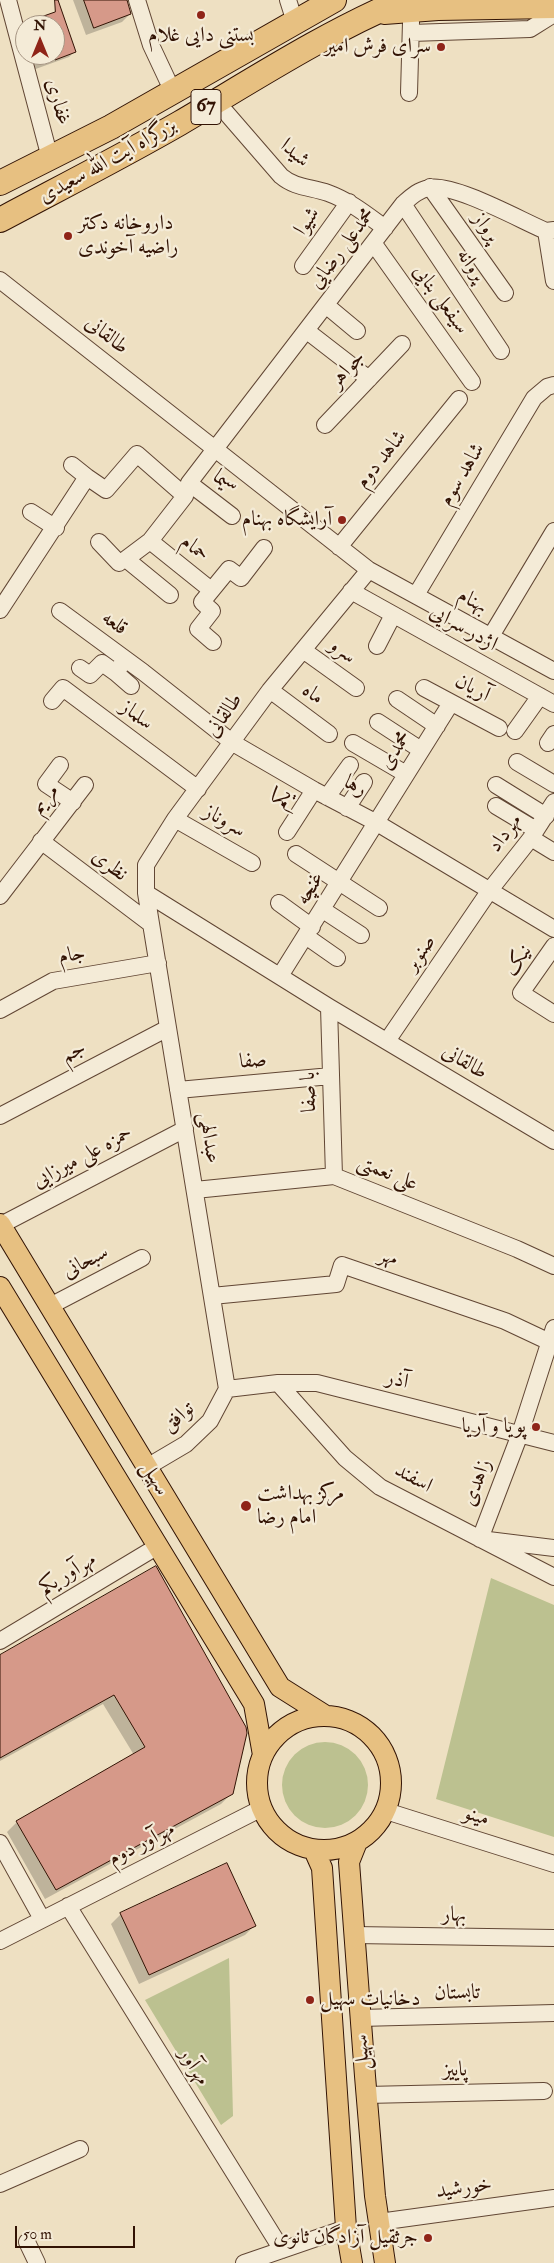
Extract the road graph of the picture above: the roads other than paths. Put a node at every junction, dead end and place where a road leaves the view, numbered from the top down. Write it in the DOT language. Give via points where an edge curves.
graph roads {
  1 [pos="8,0"];
  2 [pos="137,0"];
  3 [pos="288,0"];
  4 [pos="334,0"];
  5 [pos="554,6"];
  6 [pos="408,14"];
  7 [pos="554,14"];
  8 [pos="295,22"];
  9 [pos="173,92"];
  10 [pos="409,93"];
  11 [pos="216,101"];
  12 [pos="50,158"];
  13 [pos="0,183"];
  14 [pos="430,187"];
  15 [pos="348,202"];
  16 [pos="403,204"];
  17 [pos="0,220"];
  18 [pos="385,228"];
  19 [pos="550,231"];
  20 [pos="374,244"];
  21 [pos="303,266"];
  22 [pos="0,280"];
  23 [pos="554,281"];
  24 [pos="505,293"];
  25 [pos="326,306"];
  26 [pos="307,331"];
  27 [pos="357,331"];
  28 [pos="402,344"];
  29 [pos="501,351"];
  30 [pos="369,379"];
  31 [pos="472,382"];
  32 [pos="554,385"];
  33 [pos="458,399"];
  34 [pos="325,426"];
  35 [pos="215,449"];
  36 [pos="72,465"];
  37 [pos="87,477"];
  38 [pos="187,489"];
  39 [pos="31,512"];
  40 [pos="232,516"];
  41 [pos="56,528"];
  42 [pos="554,531"];
  43 [pos="150,541"];
  44 [pos="99,542"];
  45 [pos="339,547"];
  46 [pos="264,548"];
  47 [pos="122,561"];
  48 [pos="369,570"];
  49 [pos="211,590"];
  50 [pos="351,591"];
  51 [pos="170,595"];
  52 [pos="416,595"];
  53 [pos="0,610"];
  54 [pos="60,611"];
  55 [pos="393,615"];
  56 [pos="491,636"];
  57 [pos="213,642"];
  58 [pos="377,646"];
  59 [pos="303,650"];
  60 [pos="125,658"];
  61 [pos="80,668"];
  62 [pos="554,671"];
  63 [pos="144,672"];
  64 [pos="116,673"];
  65 [pos="131,686"];
  66 [pos="356,688"];
  67 [pos="424,688"];
  68 [pos="270,690"];
  69 [pos="397,699"];
  70 [pos="547,700"];
  71 [pos="52,702"];
  72 [pos="451,702"];
  73 [pos="378,722"];
  74 [pos="437,726"];
  75 [pos="329,734"];
  76 [pos="233,743"];
  77 [pos="353,743"];
  78 [pos="421,750"];
  79 [pos="517,762"];
  80 [pos="60,765"];
  81 [pos="350,765"];
  82 [pos="406,774"];
  83 [pos="364,782"];
  84 [pos="554,784"];
  85 [pos="84,785"];
  86 [pos="496,785"];
  87 [pos="198,788"];
  88 [pos="321,793"];
  89 [pos="73,802"];
  90 [pos="496,806"];
  91 [pos="552,806"];
  92 [pos="347,808"];
  93 [pos="175,819"];
  94 [pos="377,823"];
  95 [pos="287,832"];
  96 [pos="533,834"];
  97 [pos="41,841"];
  98 [pos="554,852"];
  99 [pos="296,854"];
  100 [pos="252,863"];
  101 [pos="340,882"];
  102 [pos="490,890"];
  103 [pos="146,893"];
  104 [pos="0,896"];
  105 [pos="279,903"];
  106 [pos="379,908"];
  107 [pos="323,910"];
  108 [pos="151,924"];
  109 [pos="554,929"];
  110 [pos="309,932"];
  111 [pos="361,934"];
  112 [pos="554,946"];
  113 [pos="337,958"];
  114 [pos="158,963"];
  115 [pos="280,976"];
  116 [pos="329,1007"];
  117 [pos="0,1010"];
  118 [pos="554,1014"];
  119 [pos="168,1028"];
  120 [pos="387,1041"];
  121 [pos="331,1076"];
  122 [pos="178,1090"];
  123 [pos="0,1116"];
  124 [pos="184,1129"];
  125 [pos="554,1141"];
  126 [pos="334,1176"];
  127 [pos="194,1190"];
  128 [pos="0,1225"];
  129 [pos="142,1258"];
  130 [pos="554,1266"];
  131 [pos="0,1287"];
  132 [pos="212,1296"];
  133 [pos="50,1306"];
  134 [pos="553,1338"];
  135 [pos="278,1383"];
  136 [pos="227,1390"];
  137 [pos="520,1434"];
  138 [pos="554,1443"];
  139 [pos="147,1467"];
  140 [pos="480,1539"];
  141 [pos="158,1546"];
  142 [pos="554,1548"];
  143 [pos="554,1577"];
  144 [pos="0,1641"];
  145 [pos="326,1716"];
  146 [pos="263,1755"];
  147 [pos="262,1808"];
  148 [pos="386,1811"];
  149 [pos="357,1842"];
  150 [pos="0,1843"];
  151 [pos="314,1850"];
  152 [pos="554,1864"];
  153 [pos="68,1906"];
  154 [pos="42,1919"];
  155 [pos="354,1936"];
  156 [pos="554,1938"];
  157 [pos="0,1940"];
  158 [pos="554,2013"];
  159 [pos="360,2018"];
  160 [pos="544,2090"];
  161 [pos="366,2094"];
  162 [pos="80,2149"];
  163 [pos="0,2184"];
  164 [pos="554,2198"];
  165 [pos="379,2222"];
  166 [pos="346,2228"];
  167 [pos="27,2242"];
  168 [pos="282,2250"];
  169 [pos="37,2263"];
  170 [pos="244,2263"];
  171 [pos="352,2263"];
  172 [pos="385,2263"];
  1 -- 12 [label="street, غفاری"];
  2 -- 9 [label="street" via="151,45"];
  3 -- 8 [label="street"];
  4 -- 8 [label="highway, بزرگراه آیت الله سعیدی / 67"];
  5 -- 6 [label="highway"];
  6 -- 7 [label="street" via="530,29"];
  6 -- 10 [label="street"];
  6 -- 11 [label="highway, بزرگراه آیت الله سعیدی / 67" via="372,13"];
  8 -- 9 [label="highway, بزرگراه آیت الله سعیدی / 67"];
  9 -- 12 [label="highway, بزرگراه آیت الله سعیدی / 67"];
  11 -- 15 [label="street, شیدا" via="291,185 327,193"];
  11 -- 17 [label="highway, بزرگراه آیت الله سعیدی / 67" via="132,151"];
  12 -- 13 [label="highway, بزرگراه آیت الله سعیدی / 67"];
  14 -- 16 [label="street, محمدعلی رضایی" via="415,193"];
  14 -- 19 [label="street" via="452,189"];
  14 -- 24 [label="street, پرواز"];
  15 -- 18 [label="street, شیدا"];
  15 -- 21 [label="street, شیوا"];
  16 -- 18 [label="street, محمدعلی رضایی"];
  16 -- 29 [label="street, پروانه"];
  18 -- 20 [label="street, محمدعلی رضایی"];
  19 -- 23 [label="street"];
  20 -- 25 [label="street, محمدعلی رضایی"];
  20 -- 31 [label="street, سیفعلی بنایی"];
  22 -- 35 [label="street, طالقانی"];
  25 -- 26 [label="street, محمدعلی رضایی"];
  25 -- 27 [label="street"];
  26 -- 30 [label="street"];
  26 -- 35 [label="street, محمدعلی رضایی"];
  28 -- 30 [label="street, جواهر"];
  30 -- 34 [label="street, جواهر"];
  32 -- 52 [label="street, شاهد سوم" via="534,398"];
  33 -- 45 [label="street, شاهد دوم"];
  35 -- 38 [label="street, محمدعلی رضایی"];
  35 -- 45 [label="street, طالقانی"];
  36 -- 37 [label="street"];
  37 -- 38 [label="street, سیما" via="106,490 137,454"];
  37 -- 41 [label="street"];
  38 -- 40 [label="street, سیما"];
  38 -- 43 [label="street"];
  39 -- 41 [label="street"];
  41 -- 53 [label="street"];
  42 -- 56 [label="street"];
  43 -- 47 [label="street"];
  43 -- 49 [label="street, حمام"];
  44 -- 47 [label="street"];
  45 -- 48 [label="street, طالقانی"];
  46 -- 49 [label="street" via="241,578 229,569"];
  47 -- 51 [label="street"];
  48 -- 50 [label="street, طالقانی"];
  48 -- 52 [label="street, بهنام"];
  49 -- 57 [label="street" via="202,602 212,611 198,629"];
  50 -- 55 [label="street, اژدر سرایی"];
  50 -- 59 [label="street, طالقانی"];
  52 -- 56 [label="street, بهنام"];
  54 -- 60 [label="street, قلعه"];
  55 -- 58 [label="street"];
  55 -- 70 [label="street, اژدر سرایی"];
  56 -- 62 [label="street, بهنام"];
  59 -- 66 [label="street, سرو"];
  59 -- 68 [label="street, طالقانی"];
  60 -- 63 [label="street, قلعه"];
  60 -- 64 [label="street"];
  61 -- 64 [label="street" via="90,675 102,663"];
  63 -- 76 [label="street, رها"];
  64 -- 65 [label="street"];
  67 -- 72 [label="street, آریان"];
  68 -- 75 [label="street, ماه"];
  68 -- 76 [label="street, طالقانی"];
  69 -- 74 [label="street"];
  70 -- 72 [label="street, آریان" via="507,730"];
  71 -- 87 [label="street, سلماز" via="63,688"];
  72 -- 74 [label="street, محمدی"];
  73 -- 78 [label="street"];
  74 -- 78 [label="street, محمدی"];
  76 -- 87 [label="street, طالقانی"];
  76 -- 88 [label="street, رها"];
  77 -- 82 [label="street"];
  78 -- 82 [label="street, محمدی"];
  79 -- 84 [label="street"];
  80 -- 89 [label="street" via="46,784"];
  81 -- 88 [label="street, یکم"];
  82 -- 94 [label="street, محمدی"];
  83 -- 92 [label="street"];
  85 -- 89 [label="street, مریم"];
  86 -- 91 [label="street"];
  87 -- 93 [label="street, طالقانی"];
  88 -- 92 [label="street, رها"];
  88 -- 95 [label="street, یکم"];
  89 -- 97 [label="street, مریم"];
  90 -- 96 [label="street"];
  91 -- 96 [label="street, مهرداد"];
  92 -- 94 [label="street, رها"];
  93 -- 100 [label="street, سروناز"];
  93 -- 103 [label="street, طالقانی" via="146,865"];
  94 -- 101 [label="street, غنچه"];
  94 -- 102 [label="street, رها"];
  96 -- 98 [label="street"];
  96 -- 102 [label="street, مهرداد"];
  97 -- 104 [label="street, مریم"];
  97 -- 108 [label="street, نظری"];
  99 -- 101 [label="street"];
  101 -- 106 [label="street"];
  101 -- 107 [label="street, غنچه"];
  102 -- 109 [label="street, رها"];
  102 -- 120 [label="street, صنوبر"];
  103 -- 108 [label="street, عبدالهی"];
  103 -- 115 [label="street, طالقانی"];
  105 -- 110 [label="street"];
  107 -- 110 [label="street, غنچه"];
  107 -- 111 [label="street"];
  108 -- 114 [label="street, عبدالهی"];
  110 -- 113 [label="street"];
  110 -- 115 [label="street, غنچه"];
  112 -- 118 [label="street, نیک" via="521,993"];
  114 -- 117 [label="street, جام" via="53,981"];
  114 -- 119 [label="street, عبدالهی"];
  115 -- 116 [label="street, طالقانی"];
  116 -- 120 [label="street, طالقانی"];
  116 -- 121 [label="street, با صفا"];
  119 -- 122 [label="street, عبدالهی"];
  119 -- 123 [label="street, جم"];
  120 -- 125 [label="street, طالقانی"];
  121 -- 122 [label="street, صفا"];
  121 -- 126 [label="street, با صفا"];
  122 -- 124 [label="street, عبدالهی"];
  124 -- 127 [label="street, عبدالهی"];
  124 -- 128 [label="street, حمزه علی میرزایی"];
  126 -- 127 [label="street, علی نعمتی"];
  126 -- 130 [label="street, علی نعمتی"];
  127 -- 132 [label="street, عبدالهی"];
  128 -- 133 [label="main road, سهیل"];
  129 -- 133 [label="street, سبحانی"];
  131 -- 141 [label="main road, سهیل"];
  132 -- 134 [label="street, مهر" via="336,1284 342,1265"];
  132 -- 136 [label="street, عبدالهی"];
  133 -- 139 [label="main road, سهیل"];
  134 -- 137 [label="street, زاهدی"];
  135 -- 136 [label="street, آذر"];
  135 -- 137 [label="street, آذر" via="316,1382"];
  135 -- 140 [label="street, اسفند" via="345,1458 380,1487"];
  136 -- 139 [label="street, توافق" via="210,1421 186,1444"];
  137 -- 138 [label="street, آذر"];
  137 -- 140 [label="street, زاهدی"];
  139 -- 145 [label="main road, سهیل" via="280,1687"];
  140 -- 142 [label="street"];
  140 -- 143 [label="street, اسفند"];
  141 -- 144 [label="street, مهرآور یکم"];
  141 -- 146 [label="main road, سهیل" via="254,1704"];
  145 -- 146 [label="main road" via="307,1718 289,1726 274,1738"];
  145 -- 148 [label="main road" via="348,1720 367,1732 382,1748 390,1768 392,1790"];
  146 -- 147 [label="main road" via="257,1791"];
  147 -- 151 [label="main road" via="274,1828 292,1843"];
  147 -- 153 [label="street, مهرآور دوم"];
  148 -- 149 [label="main road" via="374,1829"];
  148 -- 152 [label="street, مینو"];
  149 -- 151 [label="main road" via="336,1850"];
  149 -- 155 [label="main road, سهیل" via="349,1862"];
  150 -- 154 [label="street"];
  151 -- 166 [label="main road, سهیل" via="322,1868"];
  153 -- 154 [label="street, مهرآور دوم"];
  153 -- 168 [label="street, مهرآور"];
  154 -- 157 [label="street, مهرآور دوم"];
  155 -- 156 [label="street, بهار"];
  155 -- 159 [label="main road, سهیل"];
  158 -- 159 [label="street, تابستان"];
  159 -- 161 [label="main road, سهیل"];
  160 -- 161 [label="street, پاییز"];
  161 -- 165 [label="main road, سهیل"];
  162 -- 163 [label="street"];
  164 -- 165 [label="street, خورشید"];
  165 -- 172 [label="main road, سهیل"];
  166 -- 168 [label="street"];
  166 -- 171 [label="main road, سهیل"];
  167 -- 169 [label="street"];
  168 -- 170 [label="street"];
}
